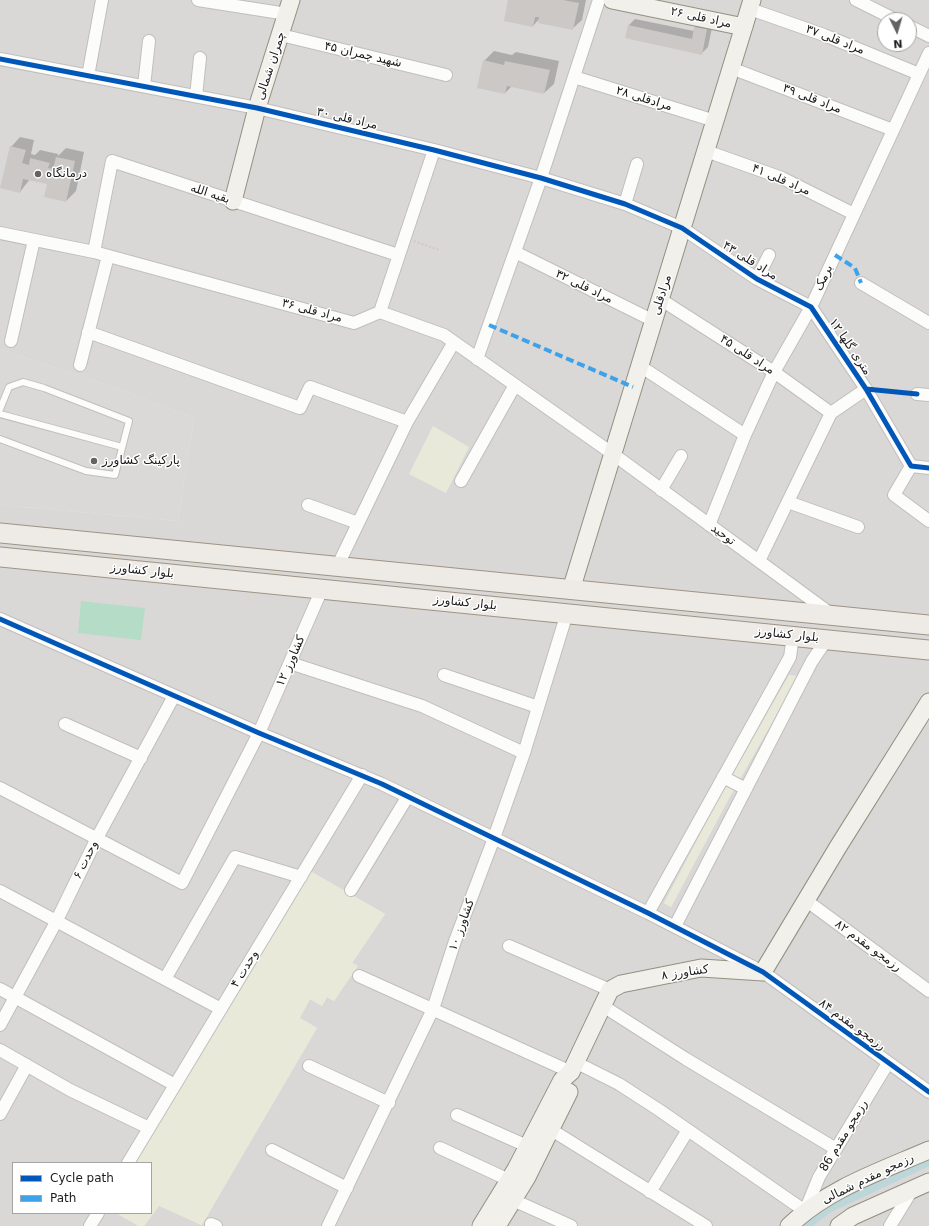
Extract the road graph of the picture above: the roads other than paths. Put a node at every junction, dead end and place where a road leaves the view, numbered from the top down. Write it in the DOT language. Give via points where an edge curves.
graph roads {
  1 [pos="102,0"];
  2 [pos="198,0"];
  3 [pos="599,0"];
  4 [pos="612,0"];
  5 [pos="856,0"];
  6 [pos="751,4"];
  7 [pos="289,7"];
  8 [pos="880,12"];
  9 [pos="744,27"];
  10 [pos="917,30"];
  11 [pos="280,35"];
  12 [pos="929,36"];
  13 [pos="149,41"];
  14 [pos="200,58"];
  15 [pos="928,58"];
  16 [pos="0,59"];
  17 [pos="731,68"];
  18 [pos="919,74"];
  19 [pos="446,75"];
  20 [pos="88,76"];
  21 [pos="574,77"];
  22 [pos="144,86"];
  23 [pos="196,96"];
  24 [pos="258,108"];
  25 [pos="715,121"];
  26 [pos="893,130"];
  27 [pos="434,150"];
  28 [pos="706,151"];
  29 [pos="637,164"];
  30 [pos="541,178"];
  31 [pos="233,201"];
  32 [pos="626,204"];
  33 [pos="854,214"];
  34 [pos="682,228"];
  35 [pos="0,233"];
  36 [pos="34,240"];
  37 [pos="94,252"];
  38 [pos="515,252"];
  39 [pos="398,255"];
  40 [pos="769,255"];
  41 [pos="108,256"];
  42 [pos="757,279"];
  43 [pos="861,283"];
  44 [pos="660,299"];
  45 [pos="811,307"];
  46 [pos="380,312"];
  47 [pos="654,321"];
  48 [pos="929,323"];
  49 [pos="88,332"];
  50 [pos="11,341"];
  51 [pos="454,342"];
  52 [pos="477,359"];
  53 [pos="80,365"];
  54 [pos="640,366"];
  55 [pos="774,372"];
  56 [pos="515,386"];
  57 [pos="866,389"];
  58 [pos="0,409"];
  59 [pos="831,413"];
  60 [pos="0,414"];
  61 [pos="407,422"];
  62 [pos="745,435"];
  63 [pos="0,439"];
  64 [pos="122,447"];
  65 [pos="612,454"];
  66 [pos="681,456"];
  67 [pos="911,466"];
  68 [pos="929,468"];
  69 [pos="460,481"];
  70 [pos="661,490"];
  71 [pos="788,502"];
  72 [pos="308,505"];
  73 [pos="929,521"];
  74 [pos="358,523"];
  75 [pos="709,525"];
  76 [pos="858,528"];
  77 [pos="0,533"];
  78 [pos="0,556"];
  79 [pos="759,561"];
  80 [pos="337,567"];
  81 [pos="450,578"];
  82 [pos="322,589"];
  83 [pos="571,590"];
  84 [pos="448,601"];
  85 [pos="567,613"];
  86 [pos="833,616"];
  87 [pos="0,619"];
  88 [pos="929,625"];
  89 [pos="793,636"];
  90 [pos="827,640"];
  91 [pos="929,650"];
  92 [pos="290,663"];
  93 [pos="786,663"];
  94 [pos="808,670"];
  95 [pos="444,675"];
  96 [pos="174,696"];
  97 [pos="929,702"];
  98 [pos="538,707"];
  99 [pos="65,724"];
  100 [pos="259,733"];
  101 [pos="524,752"];
  102 [pos="141,758"];
  103 [pos="362,775"];
  104 [pos="723,777"];
  105 [pos="0,788"];
  106 [pos="746,789"];
  107 [pos="408,796"];
  108 [pos="97,838"];
  109 [pos="494,838"];
  110 [pos="301,877"];
  111 [pos="351,890"];
  112 [pos="0,891"];
  113 [pos="807,901"];
  114 [pos="648,913"];
  115 [pos="56,922"];
  116 [pos="675,926"];
  117 [pos="509,946"];
  118 [pos="763,972"];
  119 [pos="359,976"];
  120 [pos="165,979"];
  121 [pos="0,989"];
  122 [pos="610,990"];
  123 [pos="929,991"];
  124 [pos="15,997"];
  125 [pos="603,1006"];
  126 [pos="221,1009"];
  127 [pos="433,1009"];
  128 [pos="0,1025"];
  129 [pos="0,1050"];
  130 [pos="888,1064"];
  131 [pos="27,1065"];
  132 [pos="309,1066"];
  133 [pos="573,1067"];
  134 [pos="175,1085"];
  135 [pos="929,1092"];
  136 [pos="389,1102"];
  137 [pos="0,1114"];
  138 [pos="457,1115"];
  139 [pos="545,1126"];
  140 [pos="149,1128"];
  141 [pos="688,1130"];
  142 [pos="527,1146"];
  143 [pos="440,1148"];
  144 [pos="836,1148"];
  145 [pos="272,1150"];
  146 [pos="929,1150"];
  147 [pos="129,1162"];
  148 [pos="509,1180"];
  149 [pos="929,1182"];
  150 [pos="347,1188"];
  151 [pos="912,1190"];
  152 [pos="650,1192"];
  153 [pos="513,1200"];
  154 [pos="805,1211"];
  155 [pos="97,1214"];
  156 [pos="90,1226"];
  157 [pos="328,1226"];
  158 [pos="481,1226"];
  159 [pos="497,1226"];
  160 [pos="571,1226"];
  161 [pos="706,1226"];
  162 [pos="789,1226"];
  163 [pos="838,1226"];
  164 [pos="890,1226"];
  1 -- 20 [label="street"];
  2 -- 7 [label="street"];
  3 -- 21 [label="street"];
  4 -- 9 [label="street, مراد قلی ۲۶"];
  5 -- 8 [label="street"];
  6 -- 9 [label="street, مرادقلی"];
  6 -- 18 [label="street, مراد قلی ۳۷"];
  7 -- 11 [label="street, چمران شمالی"];
  9 -- 17 [label="street, مرادقلی"];
  10 -- 12 [label="street"];
  11 -- 19 [label="street, شهید چمران ۴۵"];
  11 -- 24 [label="street, چمران شمالی"];
  13 -- 22 [label="street"];
  14 -- 23 [label="street"];
  15 -- 18 [label="street, برمک"];
  16 -- 20 [label="street, مراد قلی ۳۰"];
  17 -- 25 [label="street, مرادقلی"];
  17 -- 26 [label="street, مراد قلی ۳۹"];
  18 -- 26 [label="street, برمک"];
  20 -- 22 [label="street, مراد قلی ۳۰"];
  21 -- 25 [label="street, مرادقلی ۲۸"];
  21 -- 30 [label="street"];
  22 -- 23 [label="street, مراد قلی ۳۰"];
  23 -- 24 [label="street, مراد قلی ۳۰"];
  24 -- 27 [label="street, مراد قلی ۳۰"];
  24 -- 31 [label="street, چمران شمالی"];
  25 -- 28 [label="street, مرادقلی"];
  26 -- 33 [label="street, برمک"];
  27 -- 30 [label="street, مراد قلی ۳۰"];
  27 -- 39 [label="street"];
  28 -- 33 [label="street, مراد قلی ۴۱" via="782,178"];
  28 -- 34 [label="street, مرادقلی"];
  29 -- 32 [label="street"];
  30 -- 32 [label="street, مراد قلی ۳۰"];
  30 -- 38 [label="street"];
  31 -- 37 [label="street, بقیه الله" via="112,161"];
  31 -- 39 [label="street, بقیه الله"];
  32 -- 34 [label="street, مراد قلی ۳۰"];
  33 -- 45 [label="street, برمک"];
  34 -- 42 [label="street, مراد قلی ۴۳"];
  34 -- 44 [label="street, مرادقلی"];
  35 -- 36 [label="street, مراد قلی ۳۶"];
  36 -- 37 [label="street, مراد قلی ۳۶"];
  36 -- 50 [label="street"];
  37 -- 41 [label="street, مراد قلی ۳۶"];
  38 -- 47 [label="street, مراد قلی ۳۲"];
  38 -- 52 [label="street"];
  39 -- 46 [label="street"];
  40 -- 42 [label="street"];
  41 -- 46 [label="street, مراد قلی ۳۶" via="354,323"];
  41 -- 49 [label="street"];
  42 -- 45 [label="street, مراد قلی ۴۳"];
  43 -- 48 [label="street"];
  44 -- 47 [label="street, مرادقلی"];
  44 -- 55 [label="street, مراد قلی ۴۵"];
  45 -- 55 [label="street, برمک"];
  45 -- 57 [label="street, ۱۲ متری گلها"];
  46 -- 51 [label="street"];
  47 -- 54 [label="street, مرادقلی"];
  49 -- 53 [label="street"];
  49 -- 61 [label="street" via="300,408 310,387"];
  51 -- 52 [label="street"];
  51 -- 61 [label="street"];
  52 -- 56 [label="street"];
  54 -- 62 [label="street"];
  54 -- 65 [label="street, مرادقلی"];
  55 -- 59 [label="street, مراد قلی ۴۵"];
  55 -- 62 [label="street, برمک"];
  56 -- 65 [label="street"];
  56 -- 69 [label="street"];
  57 -- 59 [label="street"];
  57 -- 67 [label="street, ۱۲ متری گلها"];
  58 -- 64 [label="lane" via="9,387 23,382 44,388 128,421"];
  59 -- 71 [label="street"];
  60 -- 64 [label="lane"];
  61 -- 74 [label="street"];
  62 -- 75 [label="street, برمک"];
  63 -- 64 [label="lane" via="86,471 116,475"];
  65 -- 70 [label="street, توحید"];
  65 -- 83 [label="street, مرادقلی"];
  66 -- 70 [label="street"];
  67 -- 68 [label="street"];
  67 -- 73 [label="street" via="894,495"];
  70 -- 75 [label="street, توحید"];
  71 -- 76 [label="street"];
  71 -- 79 [label="street"];
  72 -- 74 [label="street"];
  74 -- 80 [label="street"];
  75 -- 79 [label="street, توحید"];
  77 -- 80 [label="main road, بلوار کشاورز"];
  78 -- 82 [label="main road, بلوار کشاورز"];
  79 -- 86 [label="street, توحید"];
  80 -- 81 [label="main road, بلوار کشاورز"];
  81 -- 83 [label="main road, بلوار کشاورز"];
  81 -- 84 [label="main road"];
  82 -- 84 [label="main road, بلوار کشاورز"];
  82 -- 92 [label="street, کشاورز ۱۲"];
  83 -- 86 [label="main road, بلوار کشاورز"];
  84 -- 85 [label="main road, بلوار کشاورز"];
  85 -- 89 [label="main road, بلوار کشاورز"];
  85 -- 98 [label="street, کشاورز ۱۰"];
  86 -- 88 [label="main road, بلوار کشاورز"];
  87 -- 96 [label="street, رزمجو مقدم ۸۴"];
  89 -- 90 [label="main road, بلوار کشاورز"];
  89 -- 93 [label="street" via="790,657"];
  90 -- 91 [label="main road, بلوار کشاورز"];
  90 -- 94 [label="street"];
  92 -- 100 [label="street, کشاورز ۱۲"];
  92 -- 101 [label="street" via="422,706"];
  93 -- 94 [label="street"];
  93 -- 104 [label="street"];
  94 -- 106 [label="street"];
  95 -- 98 [label="street"];
  96 -- 100 [label="street, رزمجو مقدم ۸۴"];
  96 -- 102 [label="street, وحدت ۶"];
  97 -- 113 [label="street"];
  98 -- 101 [label="street, کشاورز ۱۰"];
  99 -- 102 [label="street"];
  100 -- 103 [label="street, رزمجو مقدم ۸۴"];
  100 -- 108 [label="street, کشاورز ۱۲" via="182,883"];
  101 -- 109 [label="street, کشاورز ۱۰"];
  102 -- 108 [label="street, وحدت ۶"];
  103 -- 107 [label="street, رزمجو مقدم ۸۴"];
  103 -- 110 [label="street, وحدت ۴"];
  104 -- 106 [label="street"];
  104 -- 114 [label="street"];
  105 -- 108 [label="street"];
  106 -- 116 [label="street"];
  107 -- 109 [label="street, رزمجو مقدم ۸۴"];
  107 -- 111 [label="street"];
  108 -- 115 [label="street, وحدت ۶"];
  109 -- 114 [label="street, رزمجو مقدم ۸۴"];
  109 -- 127 [label="street, کشاورز ۱۰" via="455,940"];
  110 -- 120 [label="street" via="235,857"];
  110 -- 126 [label="street, وحدت ۴"];
  112 -- 115 [label="street"];
  113 -- 118 [label="street"];
  113 -- 123 [label="street, رزمجو مقدم ۸۲"];
  114 -- 116 [label="street, رزمجو مقدم ۸۴"];
  115 -- 120 [label="street"];
  115 -- 124 [label="street, وحدت ۶"];
  116 -- 118 [label="street, رزمجو مقدم ۸۴"];
  117 -- 122 [label="street"];
  118 -- 122 [label="street, کشاورز ۸" via="701,968 621,984"];
  118 -- 130 [label="street, رزمجو مقدم ۸۴"];
  119 -- 127 [label="street"];
  120 -- 126 [label="street"];
  121 -- 124 [label="street"];
  122 -- 125 [label="street"];
  124 -- 128 [label="street, وحدت ۶"];
  124 -- 134 [label="street"];
  125 -- 133 [label="street"];
  125 -- 144 [label="street" via="686,1060"];
  126 -- 134 [label="street, وحدت ۴"];
  127 -- 133 [label="street"];
  127 -- 136 [label="street, کشاورز ۱۰"];
  129 -- 131 [label="street"];
  130 -- 135 [label="street, رزمجو مقدم ۸۴"];
  130 -- 144 [label="street, رزمجو مقدم 86"];
  131 -- 137 [label="street"];
  131 -- 140 [label="street" via="70,1090"];
  132 -- 136 [label="street"];
  133 -- 139 [label="street" via="562,1080"];
  133 -- 141 [label="street" via="619,1084"];
  134 -- 140 [label="street, وحدت ۴"];
  136 -- 150 [label="street, کشاورز ۱۰"];
  138 -- 142 [label="street"];
  139 -- 142 [label="street"];
  139 -- 152 [label="street"];
  139 -- 153 [label="street"];
  140 -- 147 [label="street, وحدت ۴"];
  141 -- 152 [label="street"];
  141 -- 154 [label="street"];
  142 -- 148 [label="street"];
  143 -- 148 [label="street"];
  144 -- 154 [label="street, رزمجو مقدم 86" via="819,1177"];
  145 -- 150 [label="street"];
  146 -- 154 [label="street, رزمجو مقدم شمالی" via="838,1191"];
  148 -- 158 [label="street"];
  149 -- 151 [label="street"];
  150 -- 157 [label="street, کشاورز ۱۰"];
  151 -- 163 [label="street" via="853,1216"];
  151 -- 164 [label="street"];
  152 -- 161 [label="street"];
  153 -- 159 [label="street"];
  153 -- 160 [label="street"];
  154 -- 162 [label="street, رزمجو مقدم شمالی"];
  155 -- 156 [label="street"];
}
